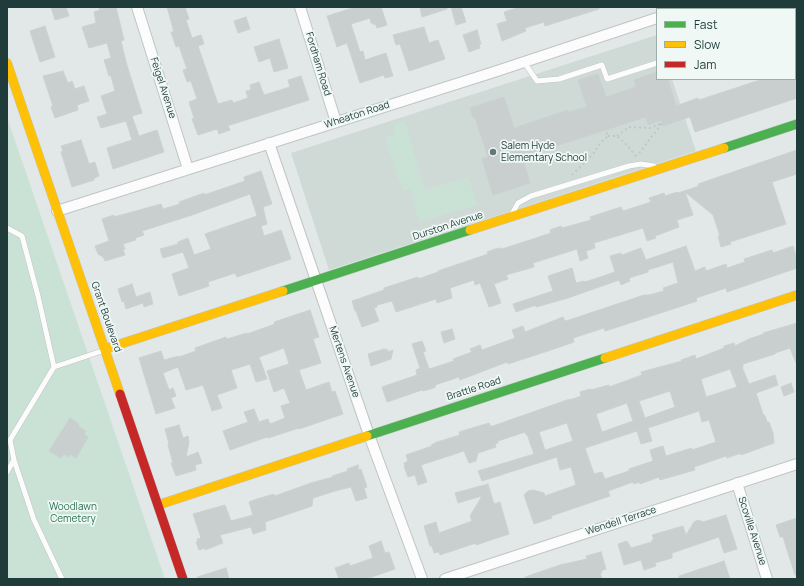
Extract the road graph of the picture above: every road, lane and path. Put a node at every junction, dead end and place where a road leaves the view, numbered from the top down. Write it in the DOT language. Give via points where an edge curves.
graph roads {
  1 [pos="137,7"];
  2 [pos="300,7"];
  3 [pos="656,18"];
  4 [pos="524,62"];
  5 [pos="656,62"];
  6 [pos="7,63"];
  7 [pos="336,122"];
  8 [pos="797,124"];
  9 [pos="606,130"];
  10 [pos="608,136"];
  11 [pos="617,136"];
  12 [pos="269,143"];
  13 [pos="636,157"];
  14 [pos="641,164"];
  15 [pos="661,168"];
  16 [pos="188,169"];
  17 [pos="562,186"];
  18 [pos="57,211"];
  19 [pos="511,217"];
  20 [pos="7,228"];
  21 [pos="316,280"];
  22 [pos="797,295"];
  23 [pos="105,350"];
  24 [pos="54,367"];
  25 [pos="369,435"];
  26 [pos="8,440"];
  27 [pos="14,460"];
  28 [pos="797,464"];
  29 [pos="7,472"];
  30 [pos="737,483"];
  31 [pos="158,504"];
  32 [pos="62,579"];
  33 [pos="183,579"];
  34 [pos="422,579"];
  35 [pos="444,579"];
  36 [pos="768,579"];
  1 -- 16 [label="street, Feigel Avenue"];
  2 -- 7 [label="street, Fordham Road"];
  3 -- 4 [label="street, Wheaton Road"];
  4 -- 5 [label="lane" via="537,81 559,79 602,65 607,79"];
  4 -- 7 [label="street, Wheaton Road"];
  6 -- 18 [label="street, Grant Boulevard"];
  7 -- 12 [label="street, Wheaton Road"];
  8 -- 15 [label="street, Durston Avenue"];
  9 -- 10 [label="path"];
  10 -- 11 [label="path"];
  10 -- 17 [label="path"];
  11 -- 13 [label="path"];
  11 -- 13 [label="path" via="629,127 650,128 662,123"];
  12 -- 16 [label="street, Wheaton Road"];
  12 -- 21 [label="street, Mertens Avenue"];
  13 -- 14 [label="path"];
  14 -- 15 [label="lane"];
  14 -- 17 [label="lane"];
  15 -- 19 [label="street, Durston Avenue"];
  16 -- 18 [label="street, Wheaton Road"];
  17 -- 19 [label="lane" via="518,203"];
  18 -- 23 [label="street, Grant Boulevard"];
  19 -- 21 [label="street, Durston Avenue"];
  20 -- 24 [label="lane" via="22,236"];
  21 -- 23 [label="street, Durston Avenue"];
  21 -- 25 [label="street, Mertens Avenue"];
  22 -- 25 [label="street, Brattle Road"];
  23 -- 24 [label="lane"];
  23 -- 31 [label="street, Grant Boulevard"];
  24 -- 26 [label="lane"];
  25 -- 31 [label="street, Brattle Road"];
  25 -- 34 [label="street, Mertens Avenue"];
  26 -- 27 [label="lane"];
  27 -- 29 [label="lane"];
  27 -- 32 [label="lane" via="34,520"];
  28 -- 30 [label="street, Wendell Terrace"];
  30 -- 35 [label="street, Wendell Terrace"];
  30 -- 36 [label="street, Scoville Avenue"];
  31 -- 33 [label="street, Grant Boulevard"];
}
